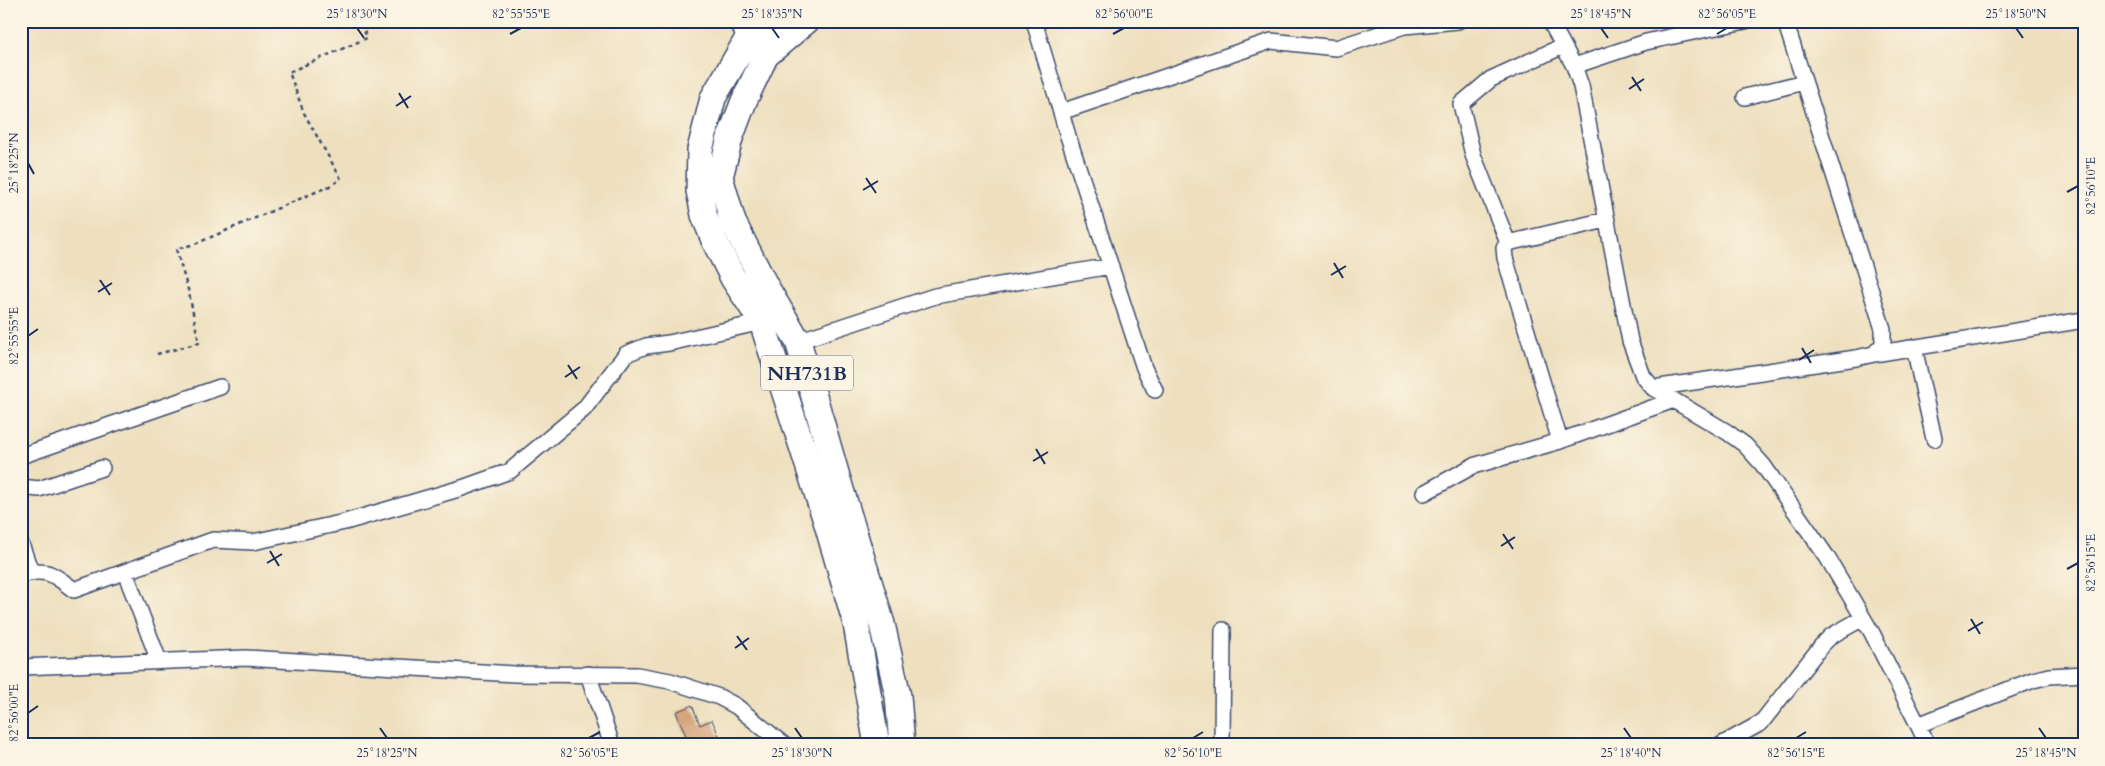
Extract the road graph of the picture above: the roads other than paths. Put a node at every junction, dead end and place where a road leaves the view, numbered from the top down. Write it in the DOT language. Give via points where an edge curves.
graph roads {
  1 [pos="782,21"];
  2 [pos="814,21"];
  3 [pos="1034,21"];
  4 [pos="1458,21"];
  5 [pos="1550,21"];
  6 [pos="1745,21"];
  7 [pos="1785,21"];
  8 [pos="747,28"];
  9 [pos="1563,46"];
  10 [pos="1574,66"];
  11 [pos="758,67"];
  12 [pos="1804,82"];
  13 [pos="1745,97"];
  14 [pos="1061,112"];
  15 [pos="1606,220"];
  16 [pos="1508,243"];
  17 [pos="1111,266"];
  18 [pos="2084,320"];
  19 [pos="762,322"];
  20 [pos="798,341"];
  21 [pos="1914,347"];
  22 [pos="1874,354"];
  23 [pos="220,387"];
  24 [pos="1653,388"];
  25 [pos="1155,390"];
  26 [pos="1671,401"];
  27 [pos="1934,439"];
  28 [pos="1560,441"];
  29 [pos="21,456"];
  30 [pos="102,468"];
  31 [pos="21,487"];
  32 [pos="1424,493"];
  33 [pos="21,544"];
  34 [pos="125,572"];
  35 [pos="26,574"];
  36 [pos="1863,618"];
  37 [pos="1222,630"];
  38 [pos="159,661"];
  39 [pos="21,666"];
  40 [pos="588,674"];
  41 [pos="2084,674"];
  42 [pos="1918,726"];
  43 [pos="612,745"];
  44 [pos="784,745"];
  45 [pos="877,745"];
  46 [pos="902,745"];
  47 [pos="1222,745"];
  48 [pos="1721,745"];
  49 [pos="1928,745"];
  1 -- 11 [label="highway, NH731B"];
  2 -- 11 [label="street"];
  3 -- 14 [label="street"];
  4 -- 14 [label="street" via="1404,26 1336,48 1271,41"];
  5 -- 9 [label="street"];
  6 -- 10 [label="street" via="1646,42"];
  7 -- 12 [label="street"];
  8 -- 19 [label="highway" via="713,98 700,150 699,191 714,240 733,278"];
  9 -- 10 [label="street"];
  9 -- 16 [label="street" via="1491,79 1461,104 1473,154"];
  10 -- 15 [label="street" via="1581,86"];
  11 -- 20 [label="highway, NH731B" via="730,138 720,177 733,222"];
  12 -- 13 [label="street"];
  12 -- 22 [label="street" via="1883,329 1883,344"];
  14 -- 17 [label="street"];
  15 -- 16 [label="street"];
  15 -- 24 [label="street" via="1630,341 1643,376"];
  16 -- 28 [label="street" via="1504,248 1505,258"];
  17 -- 20 [label="street" via="935,296"];
  17 -- 25 [label="street" via="1144,368"];
  18 -- 21 [label="street"];
  19 -- 34 [label="street" via="646,346 626,354 584,409 510,471 345,522 253,542 213,540"];
  19 -- 45 [label="highway" via="856,624"];
  20 -- 46 [label="highway, NH731B" via="882,624 898,696"];
  21 -- 22 [label="street"];
  21 -- 27 [label="street"];
  22 -- 24 [label="street"];
  23 -- 29 [label="street"];
  24 -- 26 [label="street"];
  26 -- 28 [label="street"];
  26 -- 36 [label="street" via="1727,432 1755,455 1827,556"];
  28 -- 32 [label="street" via="1474,466"];
  30 -- 31 [label="street" via="38,489"];
  33 -- 35 [label="street"];
  34 -- 35 [label="street" via="74,590 51,573"];
  34 -- 38 [label="street"];
  36 -- 42 [label="street"];
  36 -- 48 [label="street" via="1831,636 1822,645 1762,723"];
  37 -- 47 [label="street"];
  38 -- 39 [label="street"];
  38 -- 40 [label="street" via="246,658 516,674"];
  40 -- 43 [label="street"];
  40 -- 44 [label="street" via="637,675 700,690 736,706"];
  41 -- 42 [label="street" via="2034,680"];
  42 -- 49 [label="street"];
}
